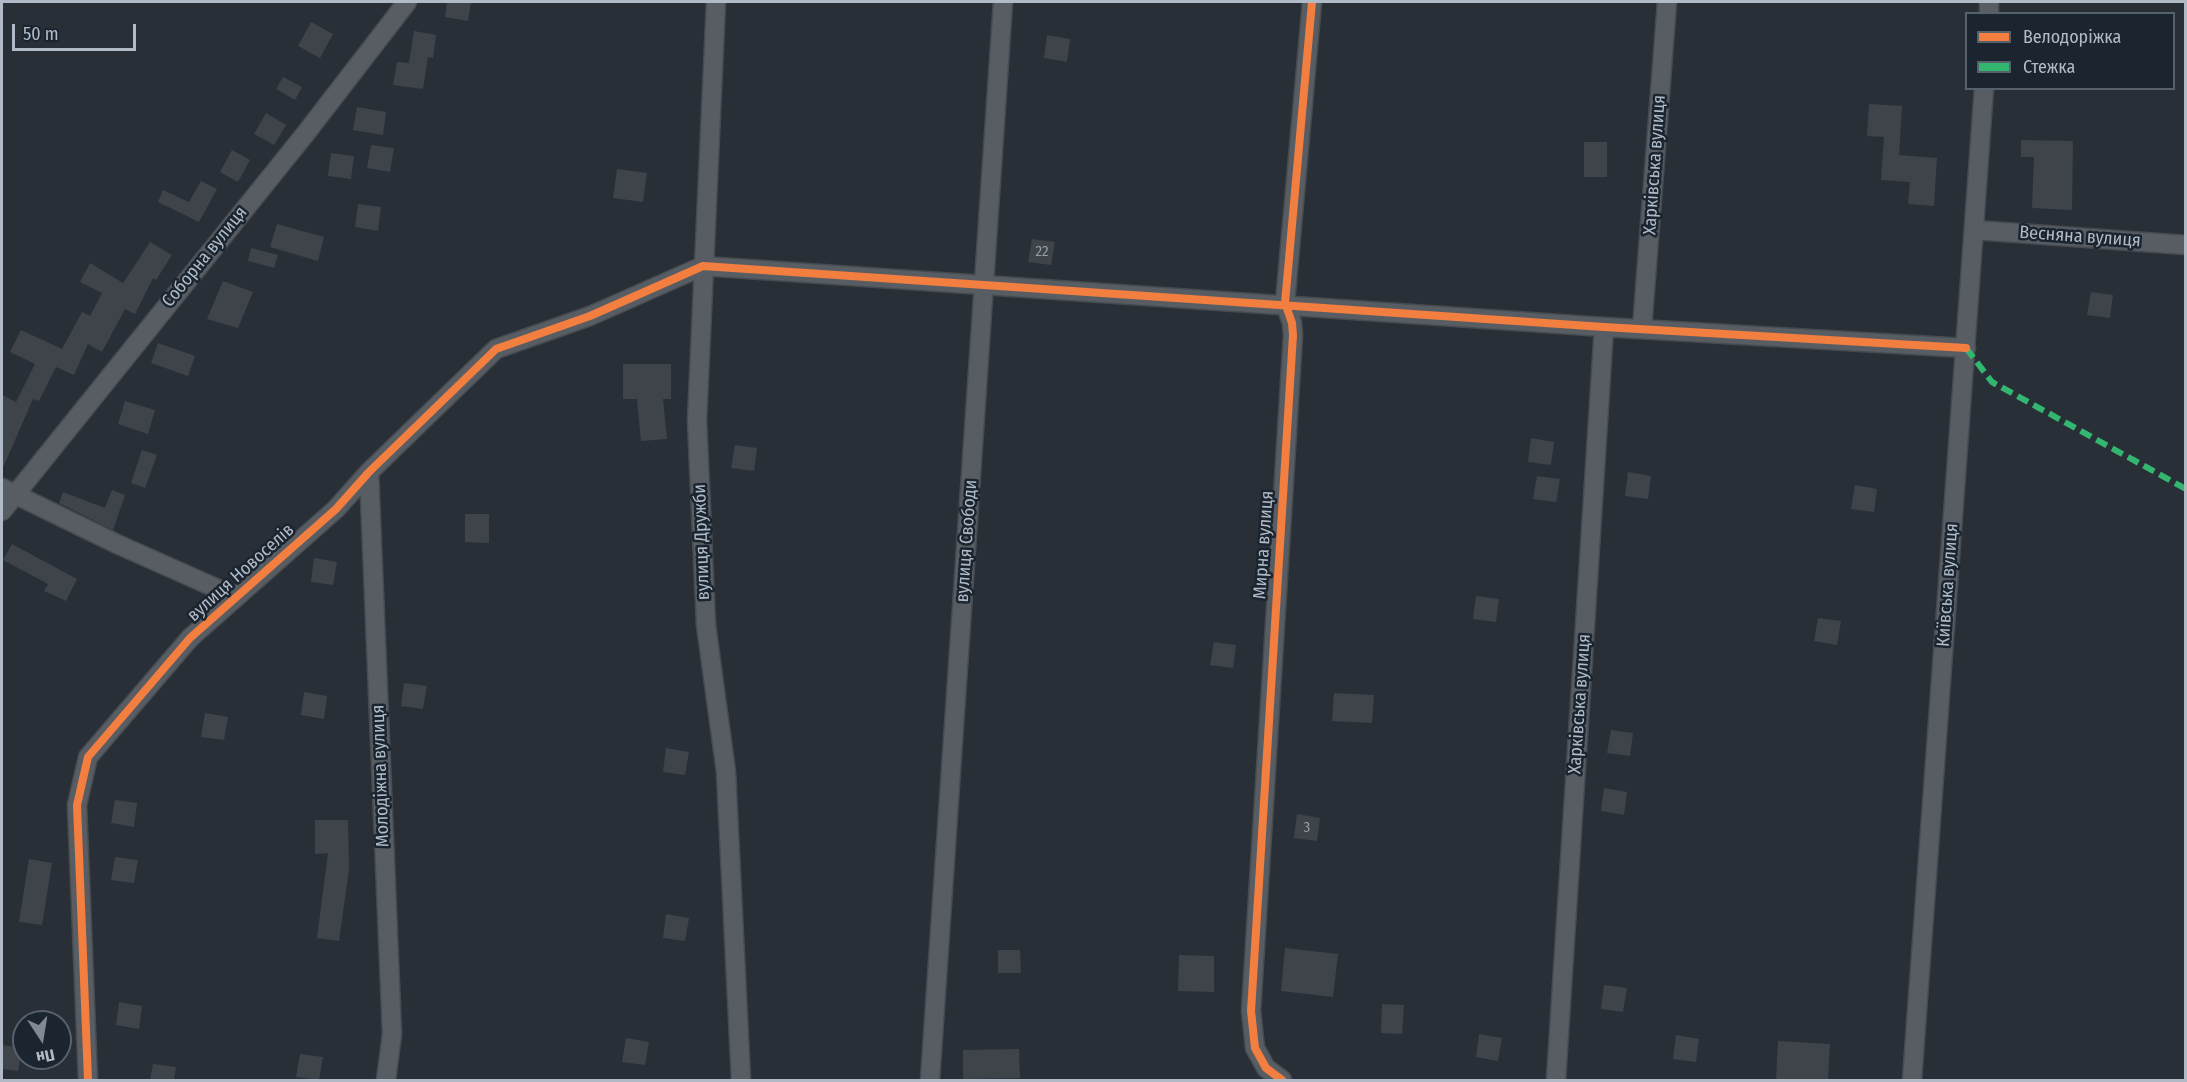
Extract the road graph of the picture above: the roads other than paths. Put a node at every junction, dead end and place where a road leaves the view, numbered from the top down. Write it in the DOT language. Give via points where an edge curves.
graph roads {
  1 [pos="407,2"];
  2 [pos="716,2"];
  3 [pos="1003,2"];
  4 [pos="1312,2"];
  5 [pos="1667,2"];
  6 [pos="1984,90"];
  7 [pos="1974,230"];
  8 [pos="2186,245"];
  9 [pos="703,266"];
  10 [pos="985,284"];
  11 [pos="1285,303"];
  12 [pos="1604,327"];
  13 [pos="1642,329"];
  14 [pos="1966,348"];
  15 [pos="369,472"];
  16 [pos="8,491"];
  17 [pos="2,511"];
  18 [pos="236,597"];
  19 [pos="88,1080"];
  20 [pos="386,1080"];
  21 [pos="741,1080"];
  22 [pos="930,1080"];
  23 [pos="1282,1080"];
  24 [pos="1556,1080"];
  25 [pos="1912,1080"];
  1 -- 16 [label="street, Соборна вулиця" via="306,133"];
  2 -- 9 [label="street, вулиця Дружби"];
  3 -- 10 [label="street, вулиця Свободи"];
  4 -- 11 [label="street, Мирна вулиця"];
  5 -- 13 [label="street, Харківська вулиця"];
  6 -- 7 [label="street, Київська вулиця"];
  7 -- 8 [label="street, Весняна вулиця"];
  7 -- 14 [label="street, Київська вулиця"];
  9 -- 10 [label="street"];
  9 -- 15 [label="street, вулиця Новоселів" via="590,316 496,349"];
  9 -- 21 [label="street, вулиця Дружби" via="697,420 705,626 726,772"];
  10 -- 11 [label="street"];
  10 -- 22 [label="street, вулиця Свободи"];
  11 -- 12 [label="street"];
  11 -- 23 [label="street, Мирна вулиця" via="1293,335 1251,1025 1260,1059"];
  12 -- 13 [label="street"];
  12 -- 24 [label="street, Харківська вулиця"];
  13 -- 14 [label="street"];
  14 -- 25 [label="street, Київська вулиця"];
  15 -- 18 [label="street, вулиця Новоселів" via="336,509"];
  15 -- 20 [label="street, Молодіжна вулиця" via="392,1034"];
  16 -- 17 [label="street, Соборна вулиця"];
  16 -- 18 [label="street"];
  18 -- 19 [label="street, вулиця Новоселів" via="189,638 88,757 78,805"];
}
